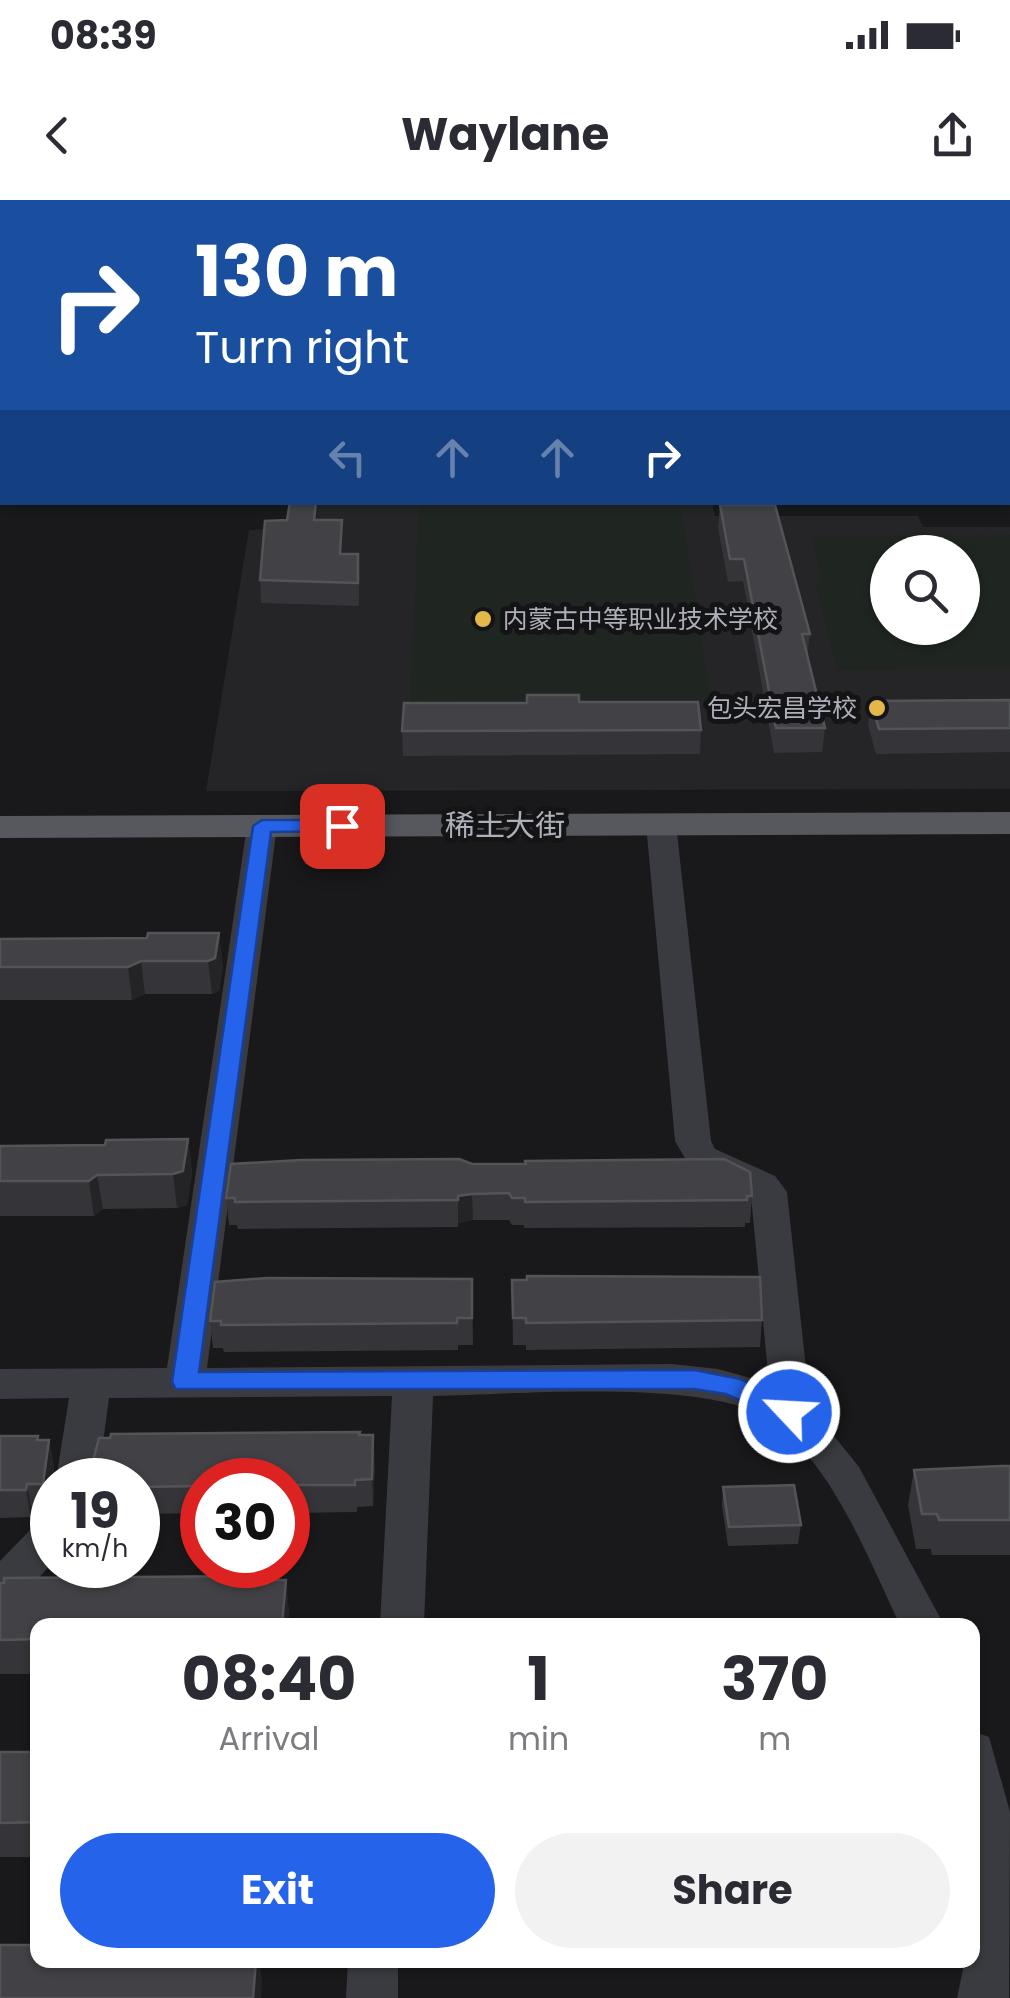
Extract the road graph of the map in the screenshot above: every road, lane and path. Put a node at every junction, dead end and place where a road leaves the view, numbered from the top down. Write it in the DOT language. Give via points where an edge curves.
graph roads {
  1 [pos="1010,807"];
  2 [pos="0,811"];
  3 [pos="1010,823"];
  4 [pos="661,824"];
  5 [pos="262,826"];
  6 [pos="0,827"];
  7 [pos="185,1382"];
  8 [pos="412,1382"];
  9 [pos="91,1383"];
  10 [pos="0,1384"];
  11 [pos="789,1412"];
  12 [pos="80,1458"];
  13 [pos="30,1558"];
  14 [pos="0,1590"];
  15 [pos="402,1618"];
  16 [pos="919,1618"];
  17 [pos="980,1785"];
  18 [pos="373,1968"];
  19 [pos="372,1998"];
  20 [pos="982,1998"];
  1 -- 2 [label="main road, 稀土大街"];
  3 -- 4 [label="main road, 稀土大街"];
  4 -- 5 [label="main road, 稀土大街"];
  4 -- 11 [label="street" via="694,1141 702,1157 769,1192"];
  5 -- 6 [label="main road, 稀土大街"];
  5 -- 7 [label="street"];
  7 -- 8 [label="street"];
  7 -- 9 [label="street"];
  8 -- 11 [label="street" via="694,1379 731,1386"];
  8 -- 15 [label="street"];
  9 -- 10 [label="street"];
  9 -- 12 [label="street"];
  11 -- 16 [label="street" via="844,1480"];
  13 -- 14 [label="street"];
  17 -- 20 [label="street" via="990,1827 990,1948"];
  18 -- 19 [label="street"];
}
